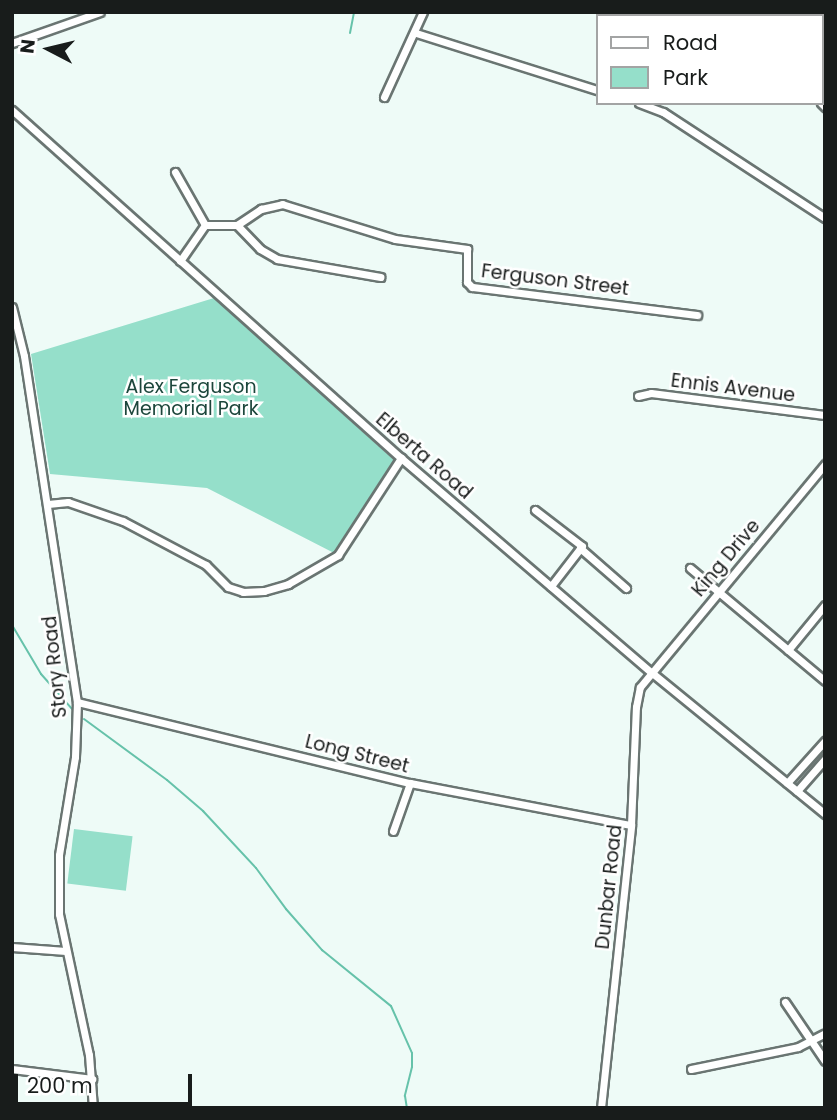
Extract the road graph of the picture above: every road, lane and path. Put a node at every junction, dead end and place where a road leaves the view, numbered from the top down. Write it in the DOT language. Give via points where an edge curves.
graph roads {
  1 [pos="100,12"];
  2 [pos="424,12"];
  3 [pos="416,33"];
  4 [pos="12,43"];
  5 [pos="596,90"];
  6 [pos="384,97"];
  7 [pos="644,105"];
  8 [pos="13,113"];
  9 [pos="175,172"];
  10 [pos="825,218"];
  11 [pos="205,225"];
  12 [pos="237,225"];
  13 [pos="180,261"];
  14 [pos="380,277"];
  15 [pos="12,307"];
  16 [pos="697,314"];
  17 [pos="638,396"];
  18 [pos="825,415"];
  19 [pos="401,458"];
  20 [pos="825,464"];
  21 [pos="48,504"];
  22 [pos="535,509"];
  23 [pos="580,548"];
  24 [pos="690,568"];
  25 [pos="551,586"];
  26 [pos="626,588"];
  27 [pos="717,592"];
  28 [pos="825,605"];
  29 [pos="788,650"];
  30 [pos="651,672"];
  31 [pos="825,681"];
  32 [pos="77,702"];
  33 [pos="825,741"];
  34 [pos="825,759"];
  35 [pos="410,783"];
  36 [pos="787,783"];
  37 [pos="797,791"];
  38 [pos="825,814"];
  39 [pos="631,825"];
  40 [pos="393,831"];
  41 [pos="12,947"];
  42 [pos="66,951"];
  43 [pos="785,1002"];
  44 [pos="825,1033"];
  45 [pos="811,1042"];
  46 [pos="825,1060"];
  47 [pos="12,1069"];
  48 [pos="691,1069"];
  49 [pos="92,1079"];
  50 [pos="93,1108"];
  51 [pos="601,1108"];
  1 -- 4 [label="street"];
  2 -- 3 [label="street"];
  3 -- 5 [label="street"];
  3 -- 6 [label="street"];
  7 -- 10 [label="street" via="663,112"];
  8 -- 13 [label="street, Elberta Road"];
  9 -- 11 [label="street"];
  11 -- 12 [label="street, Ferguson Street"];
  11 -- 13 [label="street"];
  12 -- 14 [label="street" via="277,259"];
  12 -- 16 [label="street, Ferguson Street" via="270,206 296,206 395,239 467,249 467,282 472,287"];
  13 -- 19 [label="street, Elberta Road"];
  15 -- 21 [label="street, Story Road"];
  17 -- 18 [label="street, Ennis Avenue" via="651,393"];
  19 -- 21 [label="street" via="338,555 288,584 264,592 228,587 206,565 123,521 68,502"];
  19 -- 25 [label="street, Elberta Road"];
  20 -- 27 [label="street, King Drive"];
  21 -- 32 [label="street, Story Road"];
  22 -- 23 [label="street"];
  23 -- 25 [label="street"];
  23 -- 26 [label="street"];
  24 -- 27 [label="street"];
  25 -- 30 [label="street, Elberta Road"];
  27 -- 29 [label="street"];
  27 -- 30 [label="street, King Drive"];
  28 -- 29 [label="street"];
  29 -- 31 [label="street"];
  30 -- 36 [label="street, Elberta Road"];
  30 -- 39 [label="street, Dunbar Road" via="640,687 636,707"];
  32 -- 35 [label="street, Long Street"];
  32 -- 42 [label="street, Story Road" via="75,757 58,873"];
  33 -- 36 [label="street"];
  34 -- 37 [label="street"];
  35 -- 39 [label="street, Long Street"];
  35 -- 40 [label="street"];
  36 -- 37 [label="street, Elberta Road"];
  37 -- 38 [label="street, Elberta Road"];
  39 -- 51 [label="street, Dunbar Road"];
  41 -- 42 [label="street"];
  42 -- 49 [label="street, Story Road"];
  43 -- 45 [label="street"];
  44 -- 45 [label="street"];
  45 -- 46 [label="street"];
  45 -- 48 [label="street"];
  47 -- 49 [label="street"];
  49 -- 50 [label="street, Story Road"];
}
